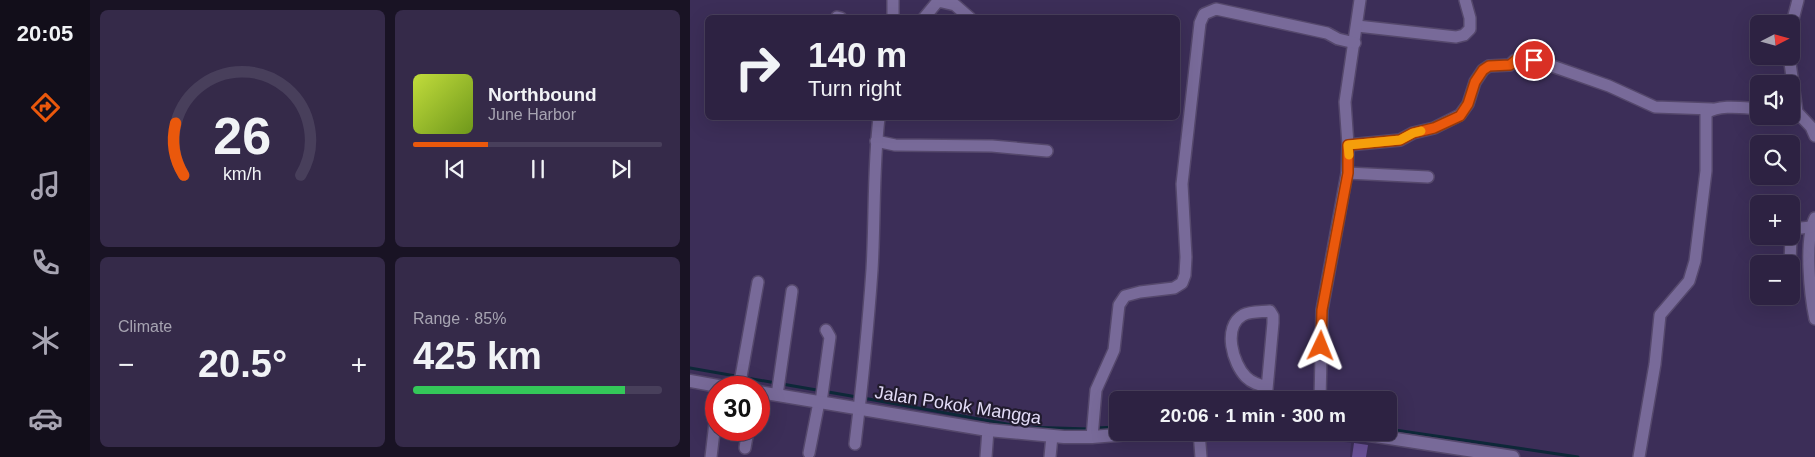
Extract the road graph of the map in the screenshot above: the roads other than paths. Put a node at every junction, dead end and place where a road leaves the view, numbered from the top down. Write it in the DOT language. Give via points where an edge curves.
graph roads {
  1 [pos="893,0"];
  2 [pos="1360,0"];
  3 [pos="1465,0"];
  4 [pos="1798,0"];
  5 [pos="893,15"];
  6 [pos="926,15"];
  7 [pos="967,15"];
  8 [pos="1794,15"];
  9 [pos="1357,26"];
  10 [pos="1354,43"];
  11 [pos="1750,108"];
  12 [pos="1712,109"];
  13 [pos="1800,117"];
  14 [pos="879,120"];
  15 [pos="1815,136"];
  16 [pos="876,141"];
  17 [pos="1348,145"];
  18 [pos="1047,150"];
  19 [pos="1348,173"];
  20 [pos="1428,177"];
  21 [pos="1813,223"];
  22 [pos="1800,227"];
  23 [pos="1810,268"];
  24 [pos="1800,269"];
  25 [pos="758,282"];
  26 [pos="792,291"];
  27 [pos="1815,319"];
  28 [pos="826,330"];
  29 [pos="734,376"];
  30 [pos="690,381"];
  31 [pos="705,382"];
  32 [pos="778,387"];
  33 [pos="1267,387"];
  34 [pos="770,389"];
  35 [pos="1267,391"];
  36 [pos="1320,391"];
  37 [pos="821,397"];
  38 [pos="860,401"];
  39 [pos="988,430"];
  40 [pos="1109,433"];
  41 [pos="1092,434"];
  42 [pos="1052,436"];
  43 [pos="1397,439"];
  44 [pos="713,441"];
  45 [pos="746,441"];
  46 [pos="1199,441"];
  47 [pos="854,444"];
  48 [pos="745,448"];
  49 [pos="809,453"];
  50 [pos="711,457"];
  51 [pos="986,457"];
  52 [pos="1050,457"];
  53 [pos="1200,457"];
  54 [pos="1513,457"];
  55 [pos="1639,457"];
  1 -- 5 [label="street"];
  2 -- 9 [label="street"];
  3 -- 9 [label="street" via="1470,29 1464,36"];
  4 -- 8 [label="street"];
  6 -- 7 [label="street" via="938,1 955,5"];
  9 -- 10 [label="street"];
  10 -- 17 [label="street" via="1345,102"];
  10 -- 41 [label="street" via="1327,33 1216,9 1204,14 1200,23 1182,184 1185,275 1182,283 1174,288 1125,296 1119,305 1114,350 1096,390"];
  11 -- 12 [label="street"];
  12 -- 17 [label="street" via="1655,107 1552,66 1534,60 1516,60 1510,65 1489,66 1483,70 1460,116 1400,140"];
  12 -- 55 [label="street" via="1706,113 1706,170 1696,261 1689,281 1660,315"];
  13 -- 15 [label="street" via="1811,127"];
  14 -- 16 [label="street"];
  16 -- 18 [label="street" via="895,145"];
  16 -- 38 [label="street" via="872,270"];
  17 -- 19 [label="street"];
  19 -- 20 [label="street"];
  19 -- 36 [label="street" via="1322,310"];
  21 -- 22 [label="street"];
  21 -- 23 [label="street"];
  23 -- 24 [label="street"];
  23 -- 27 [label="street"];
  25 -- 29 [label="street"];
  26 -- 32 [label="street"];
  28 -- 37 [label="street" via="830,337"];
  30 -- 31 [label="main road"];
  32 -- 34 [label="main road, Jalan Pokok Mangga"];
  32 -- 37 [label="main road, Jalan Pokok Mangga"];
  33 -- 33 [label="street" via="1273,316 1270,311 1249,313 1241,316 1234,326 1230,342 1247,378"];
  33 -- 35 [label="street"];
  37 -- 38 [label="main road, Jalan Pokok Mangga"];
  37 -- 49 [label="street"];
  38 -- 39 [label="main road, Jalan Pokok Mangga"];
  38 -- 47 [label="street"];
  39 -- 42 [label="main road, Jalan Pokok Mangga"];
  39 -- 51 [label="street"];
  40 -- 41 [label="main road, Jalan Pokok Mangga"];
  41 -- 42 [label="main road, Jalan Pokok Mangga"];
  42 -- 52 [label="street"];
  43 -- 54 [label="main road"];
  44 -- 50 [label="street"];
  45 -- 48 [label="street"];
  46 -- 53 [label="street"];
}
